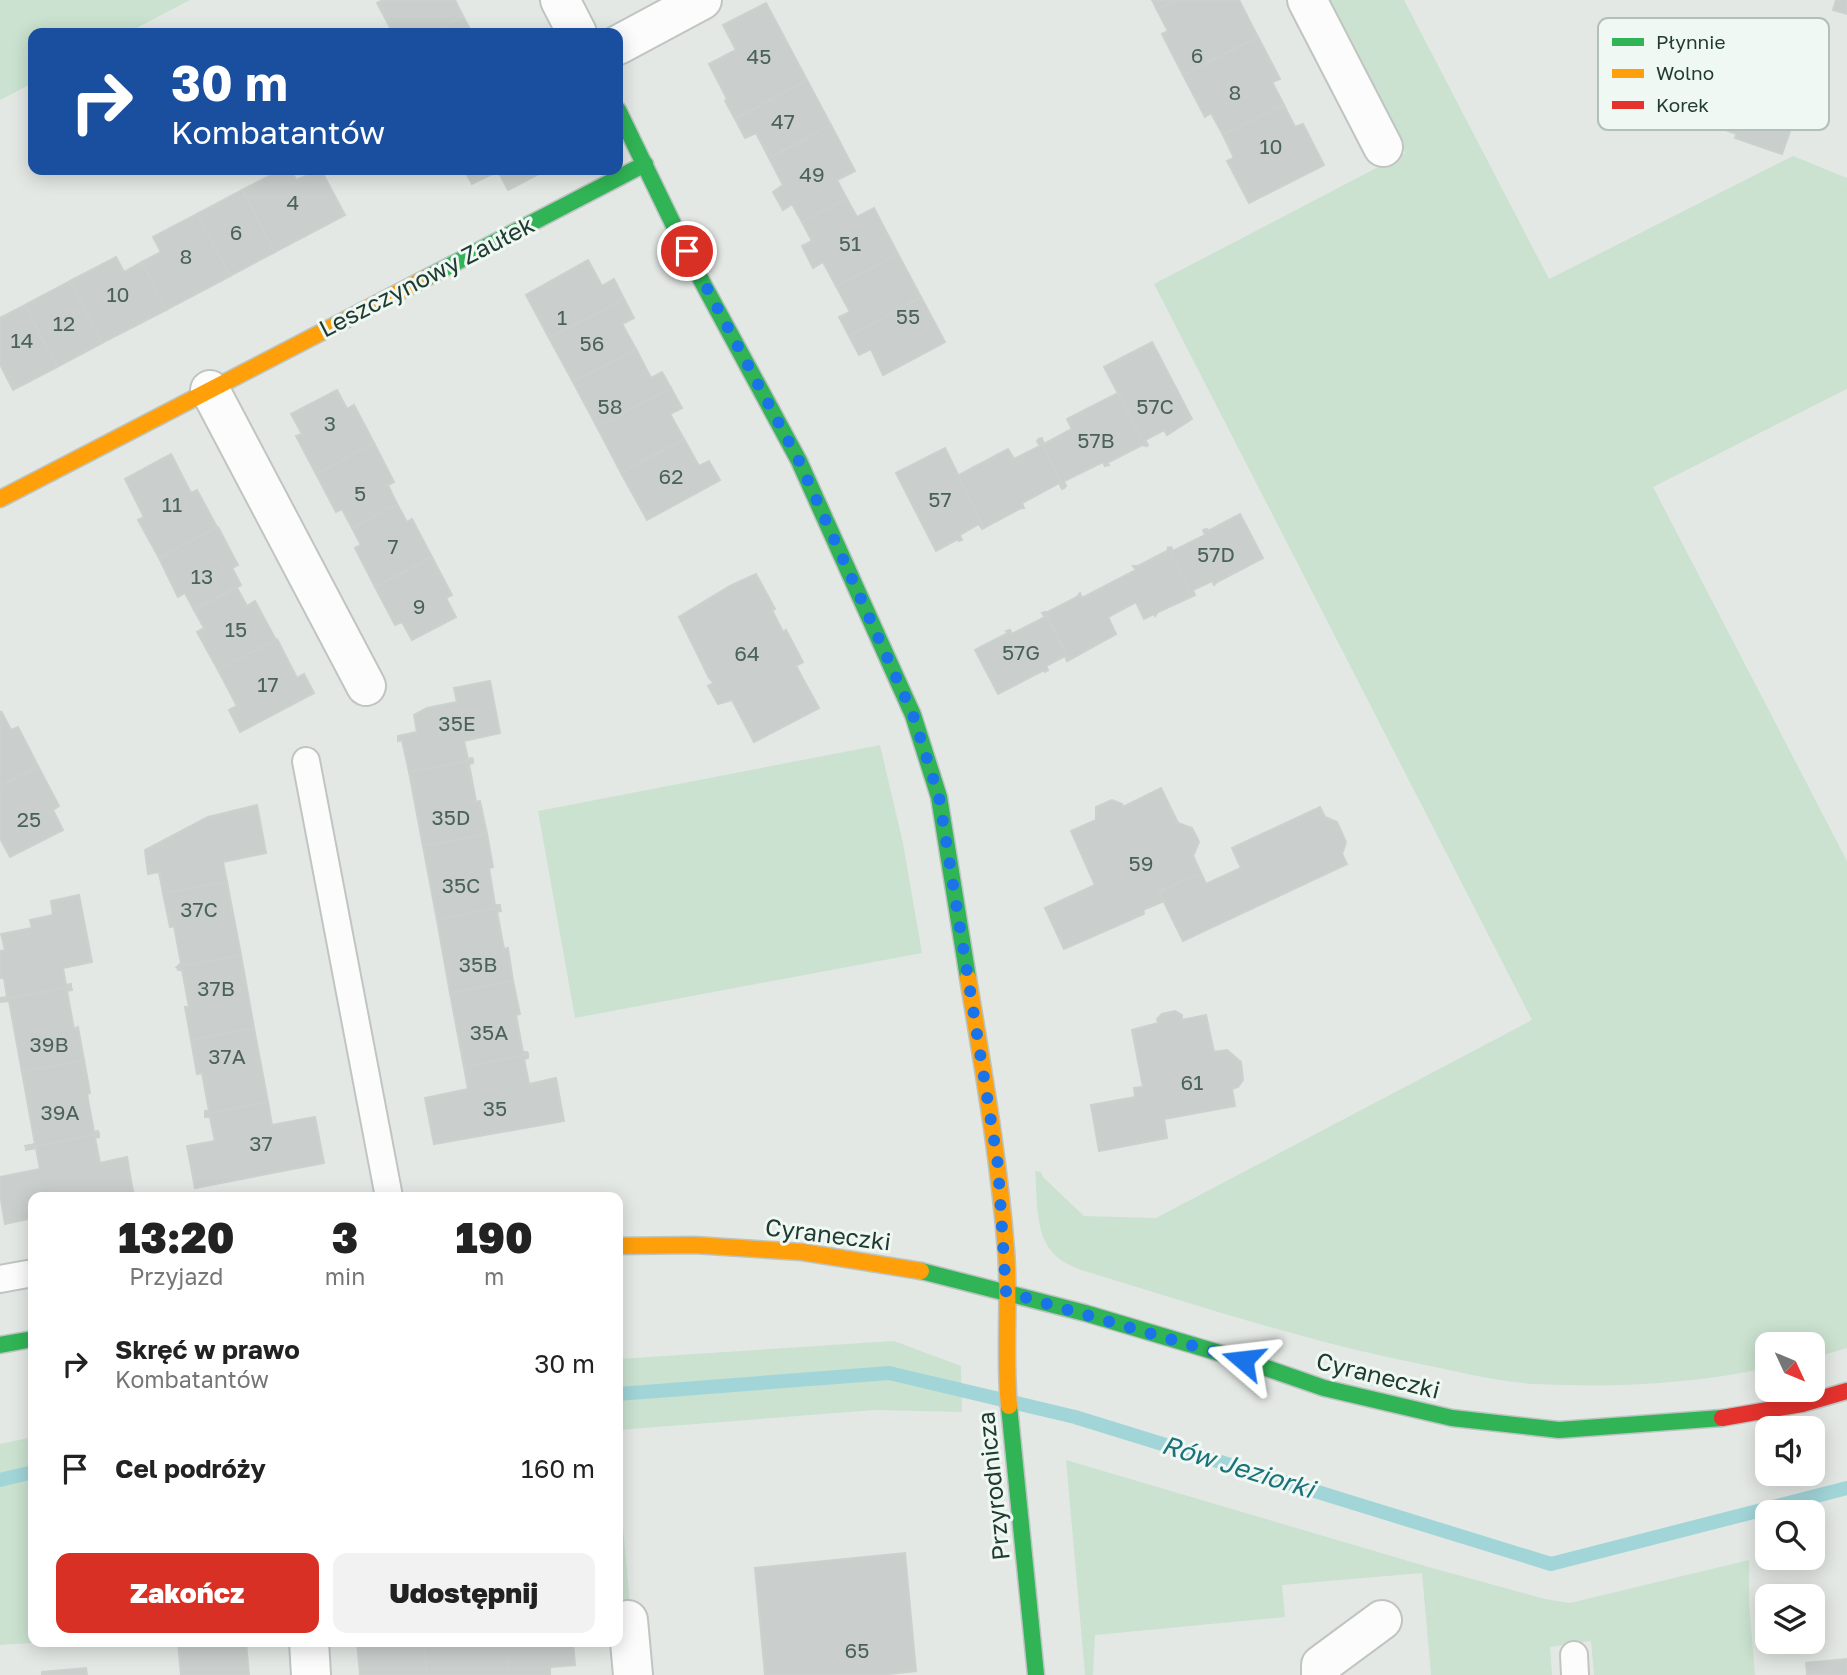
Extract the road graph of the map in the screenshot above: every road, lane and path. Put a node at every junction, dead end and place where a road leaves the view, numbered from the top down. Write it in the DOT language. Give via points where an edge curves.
graph roads {
  1 [pos="561,0"];
  2 [pos="702,0"];
  3 [pos="1307,0"];
  4 [pos="575,28"];
  5 [pos="623,41"];
  6 [pos="623,120"];
  7 [pos="1383,147"];
  8 [pos="645,164"];
  9 [pos="210,390"];
  10 [pos="0,499"];
  11 [pos="366,686"];
  12 [pos="306,761"];
  13 [pos="388,1192"];
  14 [pos="623,1246"];
  15 [pos="28,1274"];
  16 [pos="0,1279"];
  17 [pos="1006,1292"];
  18 [pos="28,1340"];
  19 [pos="0,1345"];
  20 [pos="1847,1391"];
  21 [pos="628,1620"];
  22 [pos="1382,1620"];
  23 [pos="309,1647"];
  24 [pos="311,1675"];
  25 [pos="633,1675"];
  26 [pos="1036,1675"];
  27 [pos="1321,1675"];
  1 -- 4 [label="street"];
  2 -- 5 [label="street"];
  3 -- 7 [label="street"];
  6 -- 8 [label="street, Przyrodnicza"];
  8 -- 9 [label="street, Leszczynowy Zaułek"];
  8 -- 17 [label="street, Przyrodnicza" via="693,265 799,461 913,715 939,797 998,1165"];
  9 -- 10 [label="street, Leszczynowy Zaułek"];
  9 -- 11 [label="street"];
  12 -- 13 [label="lane"];
  14 -- 17 [label="street, Cyraneczki" via="802,1252 916,1270"];
  15 -- 16 [label="lane"];
  17 -- 20 [label="street, Cyraneczki" via="1324,1388 1466,1419 1559,1430 1718,1419"];
  17 -- 26 [label="street, Przyrodnicza" via="1007,1382"];
  18 -- 19 [label="street"];
  21 -- 25 [label="street"];
  22 -- 27 [label="street" via="1321,1665"];
  23 -- 24 [label="street"];
}
